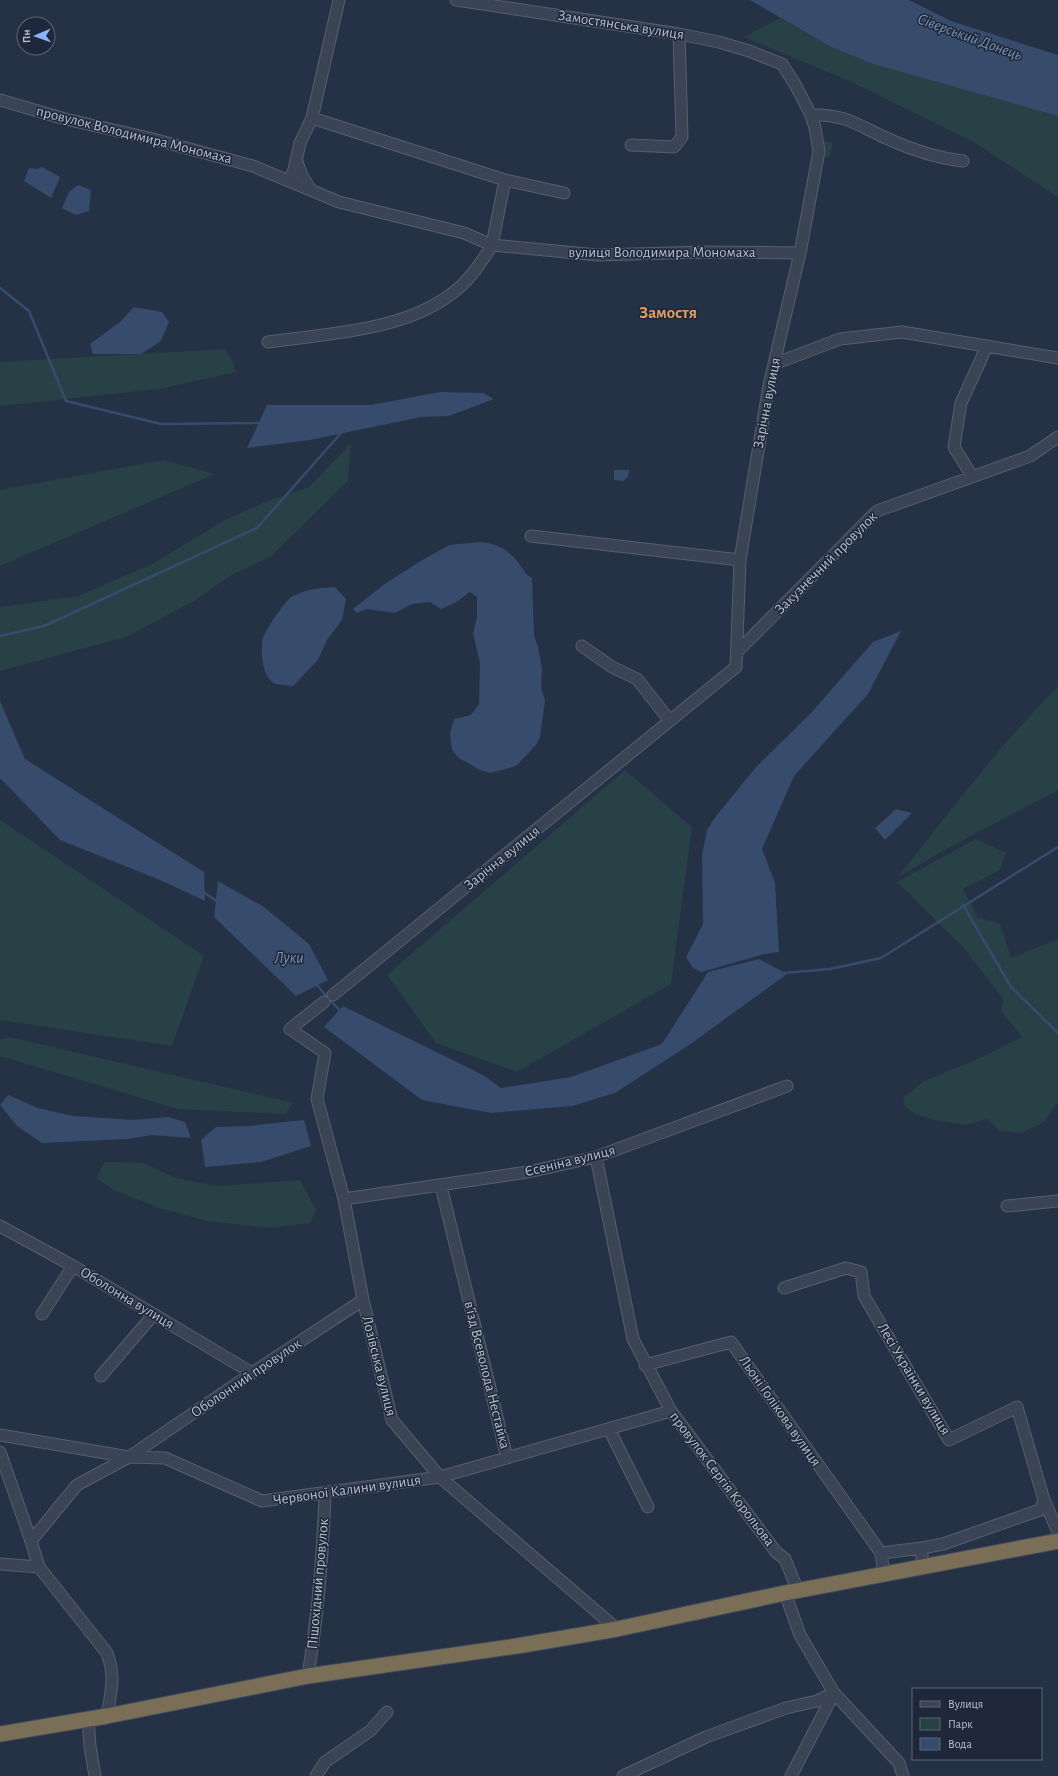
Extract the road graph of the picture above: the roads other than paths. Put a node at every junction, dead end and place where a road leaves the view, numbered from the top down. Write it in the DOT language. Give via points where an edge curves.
graph roads {
  1 [pos="339,0"];
  2 [pos="456,0"];
  3 [pos="679,34"];
  4 [pos="782,64"];
  5 [pos="0,100"];
  6 [pos="811,115"];
  7 [pos="312,118"];
  8 [pos="631,145"];
  9 [pos="296,158"];
  10 [pos="963,161"];
  11 [pos="268,171"];
  12 [pos="289,180"];
  13 [pos="505,180"];
  14 [pos="310,189"];
  15 [pos="564,193"];
  16 [pos="492,245"];
  17 [pos="800,253"];
  18 [pos="268,342"];
  19 [pos="987,346"];
  20 [pos="1058,358"];
  21 [pos="774,364"];
  22 [pos="1058,437"];
  23 [pos="972,476"];
  24 [pos="531,536"];
  25 [pos="740,560"];
  26 [pos="582,646"];
  27 [pos="738,651"];
  28 [pos="670,721"];
  29 [pos="290,1029"];
  30 [pos="787,1086"];
  31 [pos="596,1158"];
  32 [pos="440,1186"];
  33 [pos="344,1199"];
  34 [pos="1058,1201"];
  35 [pos="1007,1206"];
  36 [pos="2,1230"];
  37 [pos="73,1266"];
  38 [pos="784,1288"];
  39 [pos="363,1300"];
  40 [pos="42,1314"];
  41 [pos="154,1314"];
  42 [pos="645,1365"];
  43 [pos="252,1373"];
  44 [pos="101,1376"];
  45 [pos="671,1411"];
  46 [pos="609,1429"];
  47 [pos="0,1435"];
  48 [pos="0,1452"];
  49 [pos="130,1457"];
  50 [pos="507,1458"];
  51 [pos="440,1477"];
  52 [pos="325,1493"];
  53 [pos="1044,1500"];
  54 [pos="648,1507"];
  55 [pos="1058,1532"];
  56 [pos="1058,1541"];
  57 [pos="31,1542"];
  58 [pos="922,1548"];
  59 [pos="881,1553"];
  60 [pos="0,1564"];
  61 [pos="39,1567"];
  62 [pos="922,1567"];
  63 [pos="884,1574"];
  64 [pos="791,1592"];
  65 [pos="617,1629"];
  66 [pos="308,1676"];
  67 [pos="834,1693"];
  68 [pos="386,1712"];
  69 [pos="107,1716"];
  70 [pos="88,1719"];
  71 [pos="0,1734"];
  72 [pos="96,1776"];
  73 [pos="316,1776"];
  74 [pos="623,1776"];
  75 [pos="791,1776"];
  76 [pos="903,1776"];
  1 -- 7 [label="street"];
  2 -- 3 [label="street, Замостянська вулиця"];
  3 -- 4 [label="street, Замостянська вулиця" via="719,42"];
  3 -- 8 [label="street" via="682,137 674,147"];
  4 -- 6 [label="street, Зарічна вулиця"];
  5 -- 11 [label="street, провулок Володимира Мономаха"];
  6 -- 10 [label="street" via="836,116 852,120 887,138 944,159"];
  6 -- 17 [label="street, Зарічна вулиця" via="819,151"];
  7 -- 9 [label="street"];
  7 -- 13 [label="street"];
  9 -- 11 [label="street" via="284,168"];
  9 -- 12 [label="street"];
  9 -- 14 [label="street"];
  11 -- 12 [label="street, провулок Володимира Мономаха"];
  12 -- 14 [label="street, провулок Володимира Мономаха"];
  13 -- 15 [label="street"];
  13 -- 16 [label="street"];
  14 -- 16 [label="street, провулок Володимира Мономаха" via="339,202 464,233"];
  16 -- 17 [label="street, вулиця Володимира Мономаха" via="598,254"];
  16 -- 18 [label="street" via="476,270 460,287 433,306 416,314 381,325"];
  17 -- 21 [label="street, Зарічна вулиця"];
  19 -- 20 [label="street"];
  19 -- 21 [label="street" via="902,332 840,339"];
  19 -- 23 [label="street" via="961,403 954,446"];
  21 -- 25 [label="street, Зарічна вулиця"];
  22 -- 23 [label="street, Закузнечний провулок" via="1030,456"];
  23 -- 27 [label="street, Закузнечний провулок" via="877,511"];
  24 -- 25 [label="street"];
  25 -- 27 [label="street, Зарічна вулиця"];
  26 -- 28 [label="street" via="612,667 637,679"];
  27 -- 28 [label="street, Зарічна вулиця" via="736,667"];
  28 -- 29 [label="street, Зарічна вулиця"];
  29 -- 33 [label="street, Лозівська вулиця" via="324,1053 317,1099"];
  30 -- 31 [label="street, Єсеніна вулиця"];
  31 -- 32 [label="street, Єсеніна вулиця"];
  31 -- 42 [label="street, провулок Сергія Корольова" via="633,1339"];
  32 -- 33 [label="street, Єсеніна вулиця"];
  32 -- 50 [label="street, в’їзд Всеволода Нестайка"];
  33 -- 39 [label="street, Лозівська вулиця"];
  34 -- 35 [label="street"];
  36 -- 37 [label="street, Оболонна вулиця"];
  37 -- 40 [label="street"];
  37 -- 41 [label="street, Оболонна вулиця"];
  38 -- 53 [label="street, Лесі Українки вулиця" via="846,1268 861,1272 864,1296 949,1440 1017,1407"];
  39 -- 43 [label="street, Оболонний провулок"];
  39 -- 51 [label="street, Лозівська вулиця" via="392,1420"];
  41 -- 43 [label="street, Оболонна вулиця"];
  41 -- 44 [label="street"];
  42 -- 45 [label="street, провулок Сергія Корольова"];
  42 -- 59 [label="street, Льоні Голікова вулиця" via="731,1342"];
  43 -- 49 [label="street, Оболонний провулок"];
  45 -- 46 [label="street, Червоної Калини вулиця"];
  45 -- 64 [label="street, провулок Сергія Корольова" via="776,1552 786,1559"];
  46 -- 50 [label="street, Червоної Калини вулиця"];
  46 -- 54 [label="street"];
  47 -- 49 [label="street, Червоної Калини вулиця"];
  48 -- 57 [label="street"];
  49 -- 52 [label="street, Червоної Калини вулиця" via="165,1458 262,1501"];
  49 -- 57 [label="street, Оболонний провулок" via="77,1485"];
  50 -- 51 [label="street, Червоної Калини вулиця"];
  51 -- 52 [label="street, Червоної Калини вулиця"];
  51 -- 65 [label="street, Лозівська вулиця"];
  52 -- 66 [label="street, Пішохідний провулок" via="323,1557"];
  53 -- 55 [label="street"];
  53 -- 58 [label="street" via="1040,1510 943,1544"];
  56 -- 62 [label="highway"];
  57 -- 61 [label="street"];
  58 -- 59 [label="street"];
  58 -- 62 [label="street"];
  59 -- 63 [label="street, Льоні Голікова вулиця"];
  60 -- 61 [label="street"];
  61 -- 69 [label="street" via="107,1653 112,1668"];
  62 -- 63 [label="highway"];
  63 -- 64 [label="highway"];
  64 -- 65 [label="highway"];
  64 -- 67 [label="street, провулок Сергія Корольова" via="800,1635"];
  65 -- 66 [label="highway"];
  66 -- 69 [label="highway"];
  67 -- 74 [label="street" via="817,1701 786,1708 706,1737"];
  67 -- 75 [label="street"];
  67 -- 76 [label="street, провулок Сергія Корольова" via="899,1763"];
  68 -- 73 [label="street" via="370,1731 325,1762"];
  69 -- 70 [label="highway"];
  70 -- 71 [label="highway"];
  70 -- 72 [label="street"];
}
